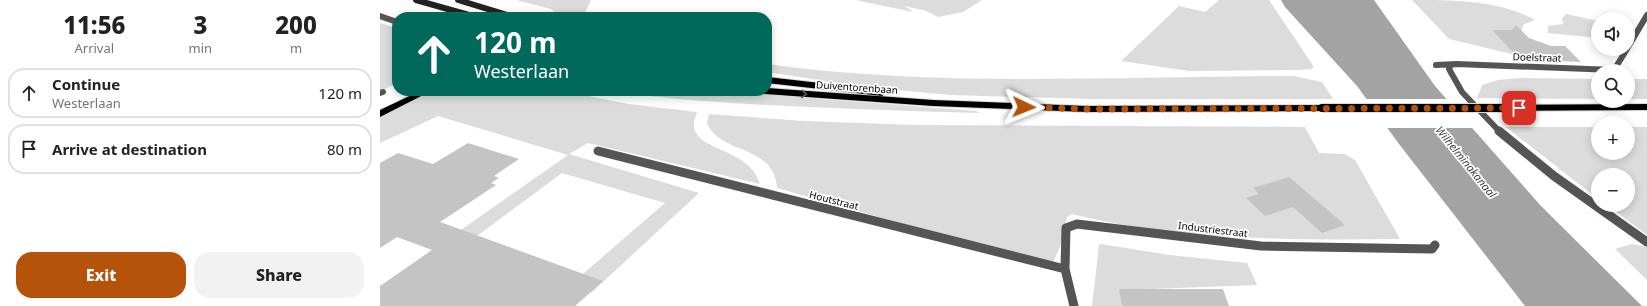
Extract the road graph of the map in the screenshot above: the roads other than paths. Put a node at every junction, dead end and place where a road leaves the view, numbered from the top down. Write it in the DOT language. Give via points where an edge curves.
graph roads {
  1 [pos="416,0"];
  2 [pos="458,0"];
  3 [pos="458,12"];
  4 [pos="498,12"];
  5 [pos="1647,15"];
  6 [pos="380,16"];
  7 [pos="392,20"];
  8 [pos="1635,35"];
  9 [pos="1622,56"];
  10 [pos="1436,65"];
  11 [pos="1451,65"];
  12 [pos="772,81"];
  13 [pos="772,91"];
  14 [pos="403,96"];
  15 [pos="417,96"];
  16 [pos="947,102"];
  17 [pos="1647,107"];
  18 [pos="380,108"];
  19 [pos="380,114"];
  20 [pos="598,151"];
  21 [pos="1647,242"];
  22 [pos="1435,246"];
  23 [pos="1064,269"];
  24 [pos="1074,306"];
  1 -- 3 [label="main road"];
  2 -- 4 [label="main road"];
  5 -- 8 [label="street, Doelstraat"];
  6 -- 7 [label="street"];
  9 -- 11 [label="street, Doelstraat" via="1614,70"];
  10 -- 11 [label="street, Doelstraat"];
  11 -- 21 [label="street" via="1449,69 1462,92 1502,134 1554,176"];
  12 -- 16 [label="main road, Duiventorenbaan" via="934,98"];
  13 -- 16 [label="main road, Duiventorenbaan, one-way"];
  14 -- 18 [label="main road"];
  15 -- 19 [label="main road"];
  16 -- 17 [label="main road, Duiventorenbaan, bridge" via="1087,109"];
  20 -- 23 [label="street, Houtstraat"];
  22 -- 23 [label="street, Industriestraat" via="1432,250 1261,246 1077,224 1066,228"];
  23 -- 24 [label="street, Industriestraat"];
}
